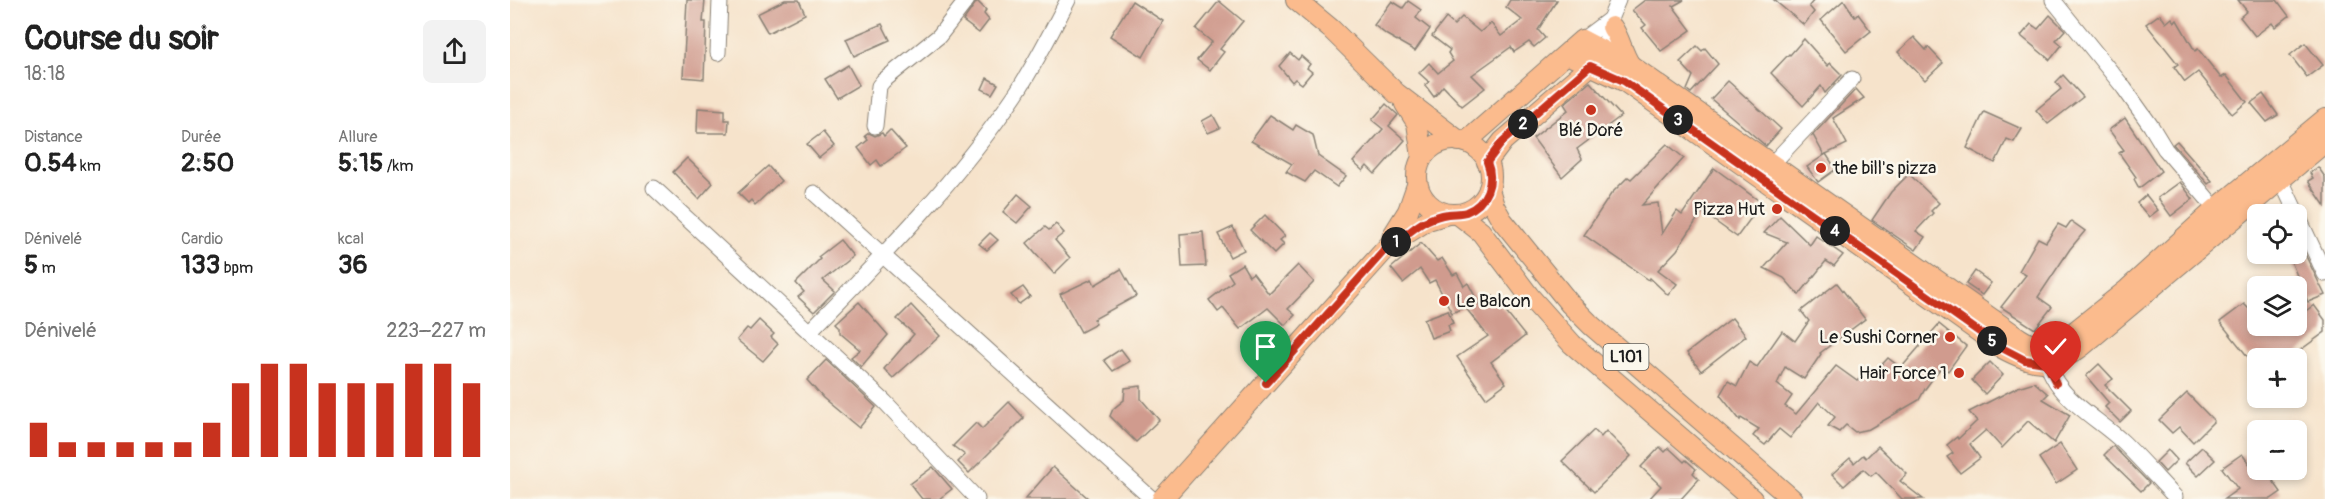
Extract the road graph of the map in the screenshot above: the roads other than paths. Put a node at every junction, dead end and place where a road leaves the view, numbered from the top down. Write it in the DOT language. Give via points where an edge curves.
graph roads {
  1 [pos="720,0"];
  2 [pos="967,0"];
  3 [pos="1068,0"];
  4 [pos="1296,0"];
  5 [pos="1618,0"];
  6 [pos="2053,0"];
  7 [pos="1611,23"];
  8 [pos="1582,40"];
  9 [pos="718,53"];
  10 [pos="1567,54"];
  11 [pos="1596,58"];
  12 [pos="1630,65"];
  13 [pos="1852,79"];
  14 [pos="1396,93"];
  15 [pos="2325,119"];
  16 [pos="875,126"];
  17 [pos="1463,141"];
  18 [pos="2325,142"];
  19 [pos="1422,157"];
  20 [pos="1487,162"];
  21 [pos="1773,164"];
  22 [pos="2281,180"];
  23 [pos="1417,185"];
  24 [pos="654,188"];
  25 [pos="1489,189"];
  26 [pos="814,194"];
  27 [pos="2216,209"];
  28 [pos="1453,214"];
  29 [pos="1391,243"];
  30 [pos="885,255"];
  31 [pos="2325,274"];
  32 [pos="809,332"];
  33 [pos="2045,355"];
  34 [pos="2175,497"];
  35 [pos="977,499"];
  36 [pos="1152,499"];
  37 [pos="1162,499"];
  38 [pos="1752,499"];
  39 [pos="1792,499"];
  1 -- 9 [label="street"];
  2 -- 16 [label="street" via="939,36 879,86"];
  3 -- 30 [label="street" via="997,120"];
  4 -- 14 [label="main road"];
  5 -- 7 [label="street"];
  6 -- 27 [label="street" via="2124,88 2165,149"];
  7 -- 8 [label="street"];
  7 -- 11 [label="street"];
  7 -- 12 [label="main road"];
  8 -- 10 [label="main road"];
  8 -- 11 [label="main road"];
  10 -- 11 [label="main road"];
  10 -- 17 [label="main road"];
  11 -- 12 [label="main road"];
  11 -- 20 [label="main road" via="1503,141"];
  11 -- 33 [label="main road" via="2002,348 2025,360"];
  12 -- 21 [label="main road"];
  13 -- 21 [label="street"];
  14 -- 17 [label="main road"];
  14 -- 19 [label="main road" via="1417,123"];
  15 -- 27 [label="main road"];
  17 -- 19 [label="main road" via="1445,141"];
  17 -- 20 [label="main road" via="1479,150"];
  18 -- 22 [label="main road"];
  19 -- 23 [label="main road"];
  20 -- 25 [label="main road" via="1491,175"];
  21 -- 33 [label="main road"];
  22 -- 31 [label="street"];
  22 -- 33 [label="main road" via="2082,346 2071,354"];
  23 -- 28 [label="main road" via="1428,204"];
  23 -- 29 [label="main road"];
  24 -- 32 [label="street"];
  25 -- 28 [label="main road" via="1473,208"];
  25 -- 39 [label="main road, L101" via="1502,220 1570,304"];
  26 -- 30 [label="street"];
  27 -- 33 [label="main road" via="2128,289"];
  28 -- 29 [label="main road" via="1428,220"];
  28 -- 38 [label="main road, L101" via="1481,232 1572,344"];
  29 -- 37 [label="main road"];
  30 -- 32 [label="street"];
  30 -- 36 [label="street"];
  32 -- 35 [label="street" via="885,402"];
  33 -- 34 [label="street" via="2062,391 2124,443"];
}
